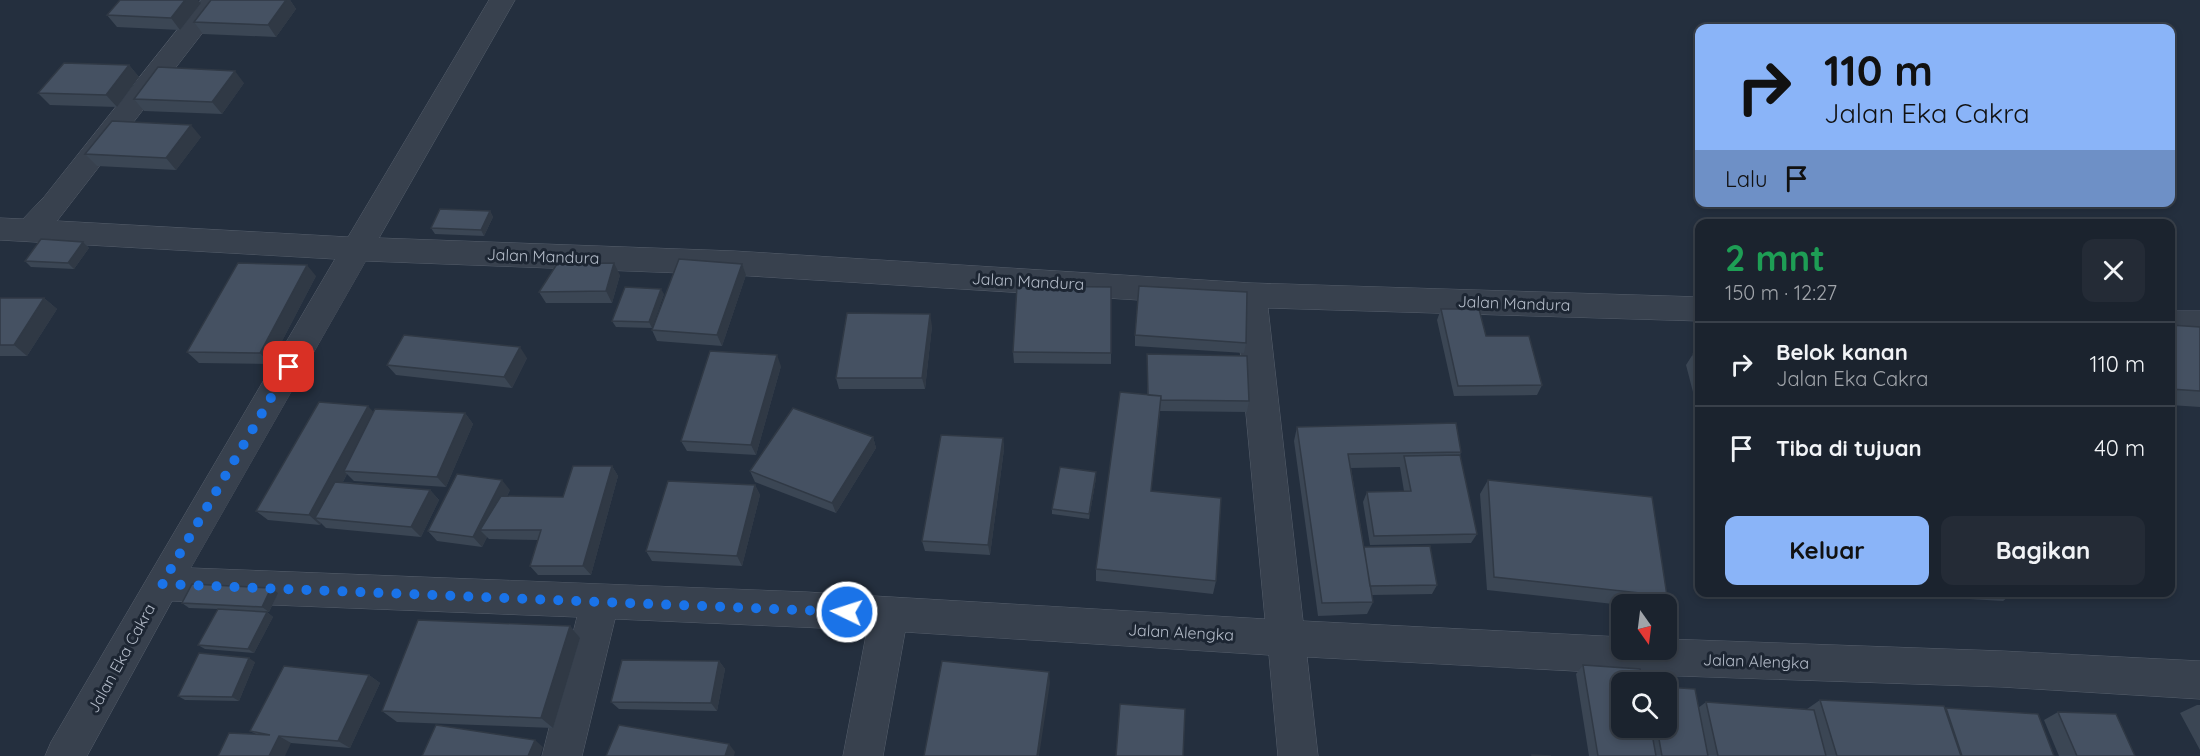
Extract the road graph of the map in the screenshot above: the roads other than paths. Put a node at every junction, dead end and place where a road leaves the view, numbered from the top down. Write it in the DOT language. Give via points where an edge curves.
graph roads {
  1 [pos="215,0"];
  2 [pos="502,0"];
  3 [pos="0,229"];
  4 [pos="31,230"];
  5 [pos="358,249"];
  6 [pos="1251,295"];
  7 [pos="1695,309"];
  8 [pos="2175,324"];
  9 [pos="2200,324"];
  10 [pos="162,584"];
  11 [pos="600,602"];
  12 [pos="889,614"];
  13 [pos="1287,638"];
  14 [pos="2200,680"];
  15 [pos="65,756"];
  16 [pos="562,756"];
  17 [pos="863,756"];
  18 [pos="1298,756"];
  1 -- 4 [label="street"];
  2 -- 5 [label="street, Jalan Eka Cakra"];
  3 -- 4 [label="street, Jalan Mandura"];
  4 -- 5 [label="street, Jalan Mandura"];
  5 -- 6 [label="street, Jalan Mandura" via="734,263"];
  5 -- 10 [label="street, Jalan Eka Cakra"];
  6 -- 7 [label="street, Jalan Mandura"];
  6 -- 13 [label="street"];
  8 -- 9 [label="street"];
  10 -- 11 [label="street, Jalan Alengka"];
  10 -- 15 [label="street, Jalan Eka Cakra"];
  11 -- 12 [label="street, Jalan Alengka"];
  11 -- 16 [label="street"];
  12 -- 13 [label="street, Jalan Alengka"];
  12 -- 17 [label="street"];
  13 -- 14 [label="street, Jalan Alengka"];
  13 -- 18 [label="street"];
}
